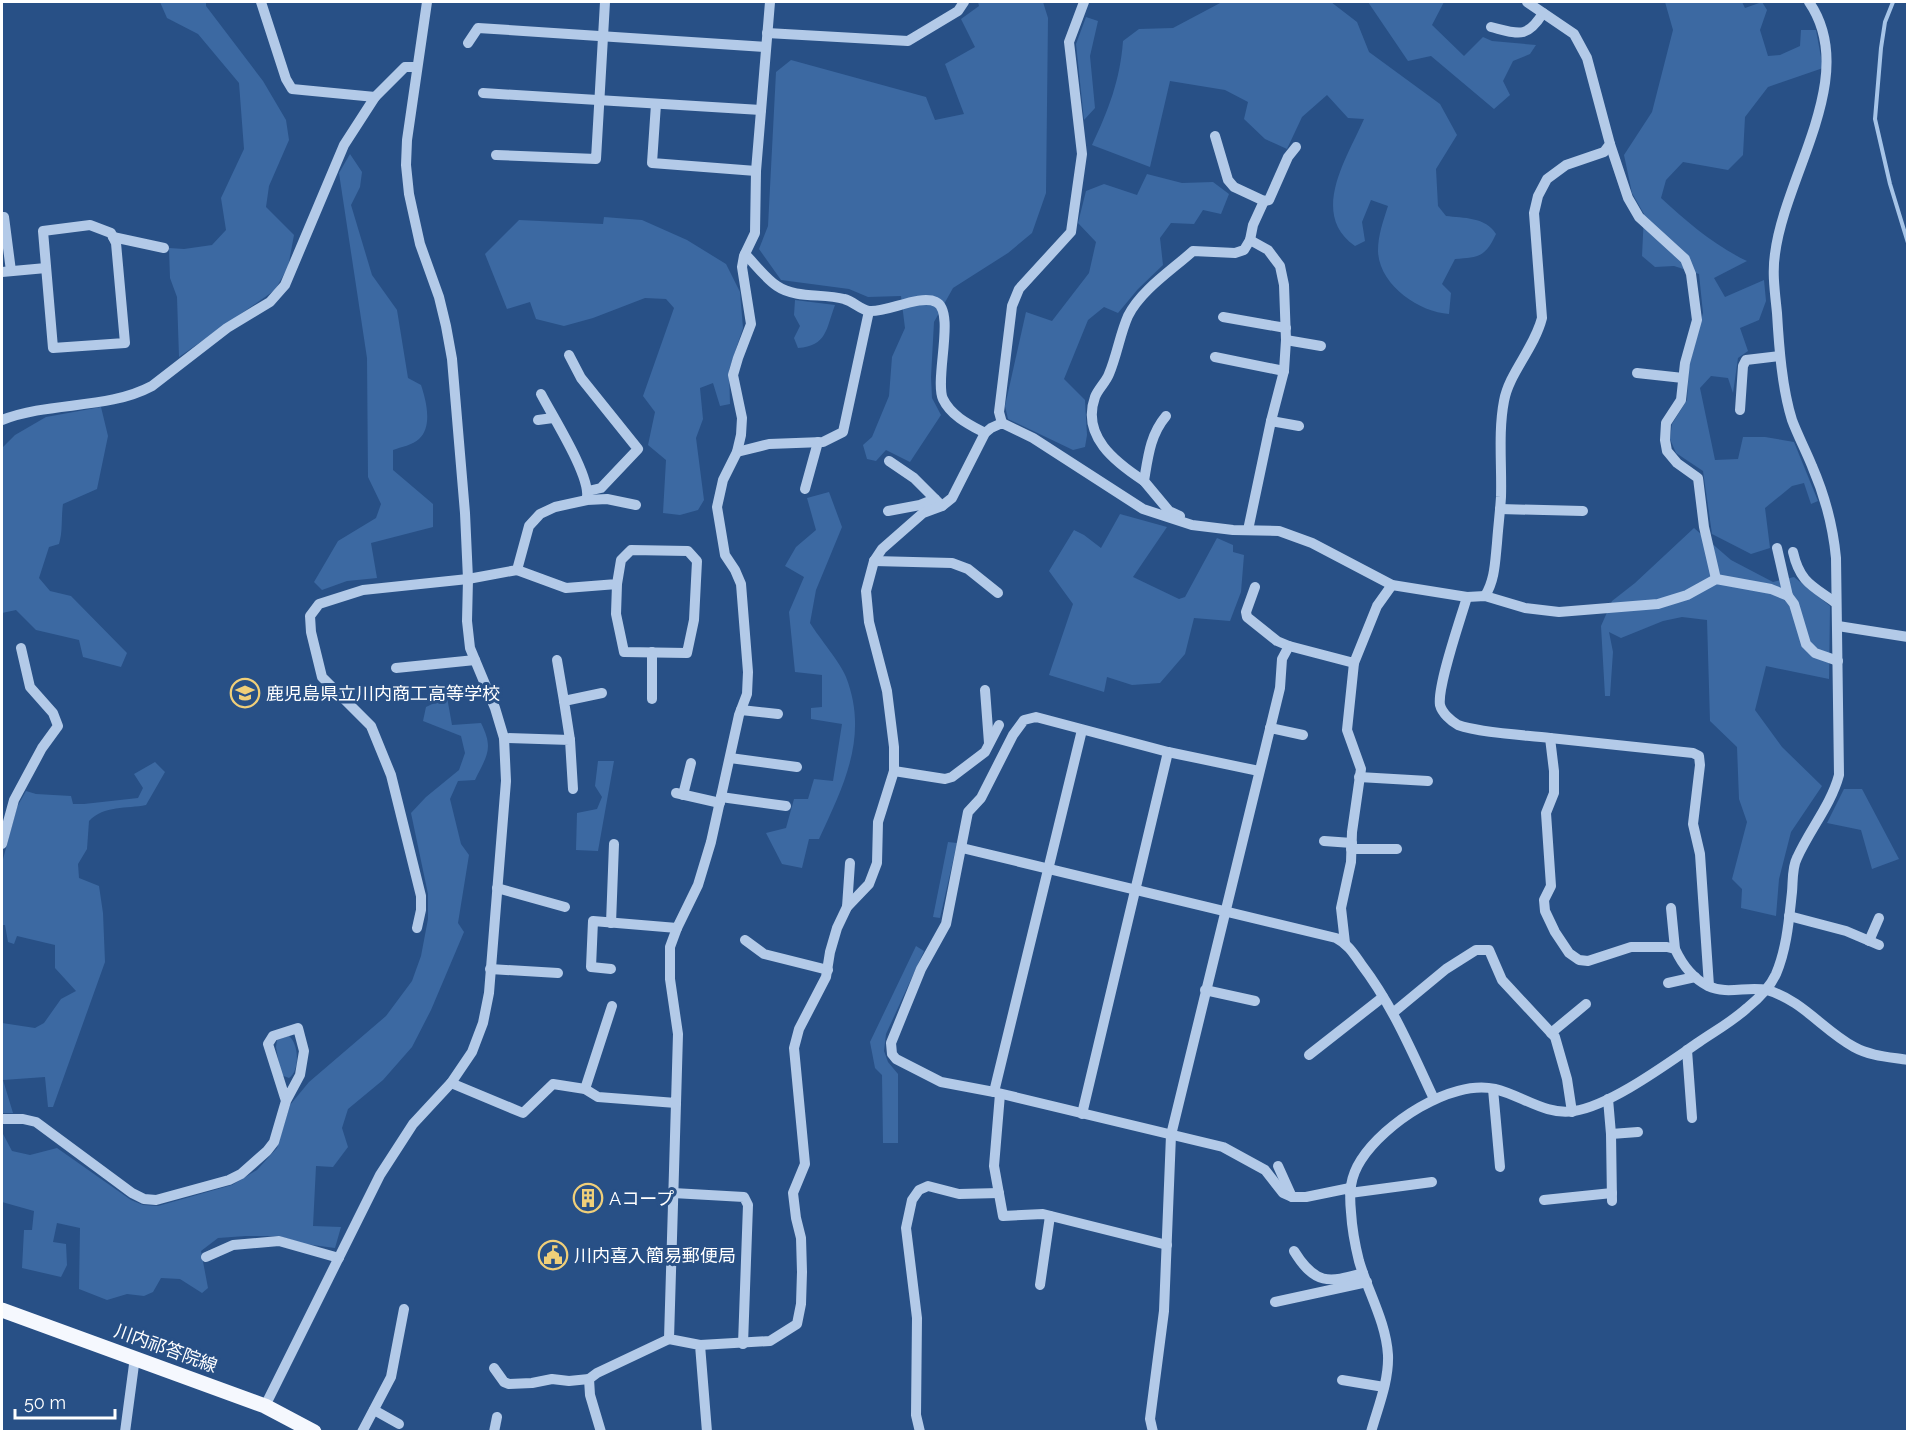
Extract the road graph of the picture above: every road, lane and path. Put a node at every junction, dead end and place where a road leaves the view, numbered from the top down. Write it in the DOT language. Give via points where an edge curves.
graph roads {
  1 [pos="261,2"];
  2 [pos="427,2"];
  3 [pos="605,2"];
  4 [pos="770,2"];
  5 [pos="964,2"];
  6 [pos="1084,2"];
  7 [pos="1527,2"];
  8 [pos="1809,2"];
  9 [pos="1543,13"];
  10 [pos="1491,27"];
  11 [pos="767,33"];
  12 [pos="603,38"];
  13 [pos="468,43"];
  14 [pos="766,47"];
  15 [pos="417,67"];
  16 [pos="483,93"];
  17 [pos="375,97"];
  18 [pos="599,101"];
  19 [pos="656,104"];
  20 [pos="761,110"];
  21 [pos="1215,136"];
  22 [pos="1610,144"];
  23 [pos="1296,147"];
  24 [pos="496,154"];
  25 [pos="756,171"];
  26 [pos="1264,201"];
  27 [pos="4,217"];
  28 [pos="113,237"];
  29 [pos="1250,240"];
  30 [pos="164,248"];
  31 [pos="745,254"];
  32 [pos="46,268"];
  33 [pos="6,272"];
  34 [pos="869,311"];
  35 [pos="1223,317"];
  36 [pos="1286,328"];
  37 [pos="1286,340"];
  38 [pos="1321,346"];
  39 [pos="569,355"];
  40 [pos="1780,356"];
  41 [pos="1215,357"];
  42 [pos="1649,367"];
  43 [pos="1284,371"];
  44 [pos="1637,373"];
  45 [pos="1684,375"];
  46 [pos="541,394"];
  47 [pos="1740,410"];
  48 [pos="1166,416"];
  49 [pos="554,418"];
  50 [pos="2,420"];
  51 [pos="538,420"];
  52 [pos="1271,421"];
  53 [pos="1002,423"];
  54 [pos="1299,426"];
  55 [pos="985,434"];
  56 [pos="818,442"];
  57 [pos="737,452"];
  58 [pos="889,461"];
  59 [pos="1144,481"];
  60 [pos="805,489"];
  61 [pos="588,496"];
  62 [pos="939,503"];
  63 [pos="636,505"];
  64 [pos="1500,509"];
  65 [pos="888,511"];
  66 [pos="1583,511"];
  67 [pos="1192,525"];
  68 [pos="1248,530"];
  69 [pos="1777,548"];
  70 [pos="1793,552"];
  71 [pos="874,561"];
  72 [pos="517,570"];
  73 [pos="468,579"];
  74 [pos="1716,579"];
  75 [pos="617,584"];
  76 [pos="1392,585"];
  77 [pos="1255,587"];
  78 [pos="998,593"];
  79 [pos="1485,596"];
  80 [pos="1788,596"];
  81 [pos="1467,597"];
  82 [pos="1836,603"];
  83 [pos="1838,626"];
  84 [pos="1908,637"];
  85 [pos="1289,646"];
  86 [pos="21,648"];
  87 [pos="652,652"];
  88 [pos="475,660"];
  89 [pos="556,660"];
  90 [pos="1838,661"];
  91 [pos="1354,663"];
  92 [pos="396,668"];
  93 [pos="985,690"];
  94 [pos="602,693"];
  95 [pos="652,699"];
  96 [pos="564,701"];
  97 [pos="741,710"];
  98 [pos="778,714"];
  99 [pos="999,725"];
  100 [pos="1270,728"];
  101 [pos="1083,730"];
  102 [pos="1303,735"];
  103 [pos="504,738"];
  104 [pos="1550,738"];
  105 [pos="570,740"];
  106 [pos="989,745"];
  107 [pos="1168,752"];
  108 [pos="730,758"];
  109 [pos="691,762"];
  110 [pos="797,767"];
  111 [pos="894,771"];
  112 [pos="1259,771"];
  113 [pos="1359,777"];
  114 [pos="1428,781"];
  115 [pos="573,789"];
  116 [pos="721,800"];
  117 [pos="786,806"];
  118 [pos="1324,842"];
  119 [pos="2,844"];
  120 [pos="614,844"];
  121 [pos="1352,846"];
  122 [pos="962,848"];
  123 [pos="1397,849"];
  124 [pos="850,863"];
  125 [pos="1047,869"];
  126 [pos="497,888"];
  127 [pos="1136,890"];
  128 [pos="565,907"];
  129 [pos="847,907"];
  130 [pos="1671,908"];
  131 [pos="1224,912"];
  132 [pos="1789,916"];
  133 [pos="1879,918"];
  134 [pos="610,923"];
  135 [pos="417,928"];
  136 [pos="677,928"];
  137 [pos="745,940"];
  138 [pos="1345,943"];
  139 [pos="1675,949"];
  140 [pos="490,969"];
  141 [pos="611,969"];
  142 [pos="828,970"];
  143 [pos="558,973"];
  144 [pos="1695,977"];
  145 [pos="1668,983"];
  146 [pos="1709,986"];
  147 [pos="1205,990"];
  148 [pos="1765,990"];
  149 [pos="1383,997"];
  150 [pos="1255,1001"];
  151 [pos="1586,1004"];
  152 [pos="612,1006"];
  153 [pos="1394,1012"];
  154 [pos="1551,1033"];
  155 [pos="1687,1050"];
  156 [pos="1309,1054"];
  157 [pos="1908,1060"];
  158 [pos="451,1083"];
  159 [pos="585,1089"];
  160 [pos="1493,1089"];
  161 [pos="997,1093"];
  162 [pos="1434,1099"];
  163 [pos="1608,1099"];
  164 [pos="286,1101"];
  165 [pos="676,1103"];
  166 [pos="1572,1112"];
  167 [pos="1082,1114"];
  168 [pos="1692,1118"];
  169 [pos="2,1119"];
  170 [pos="1638,1132"];
  171 [pos="1611,1134"];
  172 [pos="1171,1135"];
  173 [pos="1278,1166"];
  174 [pos="1500,1167"];
  175 [pos="1432,1182"];
  176 [pos="1350,1191"];
  177 [pos="673,1192"];
  178 [pos="999,1193"];
  179 [pos="1292,1197"];
  180 [pos="1544,1200"];
  181 [pos="1050,1215"];
  182 [pos="1167,1245"];
  183 [pos="1294,1251"];
  184 [pos="206,1257"];
  185 [pos="339,1258"];
  186 [pos="1365,1278"];
  187 [pos="1040,1285"];
  188 [pos="1275,1302"];
  189 [pos="404,1309"];
  190 [pos="2,1310"];
  191 [pos="669,1340"];
  192 [pos="743,1344"];
  193 [pos="700,1345"];
  194 [pos="135,1357"];
  195 [pos="494,1368"];
  196 [pos="590,1379"];
  197 [pos="1342,1380"];
  198 [pos="1384,1387"];
  199 [pos="265,1406"];
  200 [pos="374,1410"];
  201 [pos="497,1417"];
  202 [pos="399,1424"];
  203 [pos="290,1425"];
  204 [pos="125,1431"];
  205 [pos="314,1431"];
  206 [pos="362,1431"];
  207 [pos="494,1431"];
  208 [pos="601,1431"];
  209 [pos="707,1431"];
  210 [pos="920,1431"];
  211 [pos="1153,1431"];
  212 [pos="1371,1431"];
  1 -- 17 [label="street" via="292,89"];
  2 -- 15 [label="street"];
  3 -- 12 [label="street"];
  4 -- 11 [label="street"];
  5 -- 11 [label="street" via="958,11 908,41"];
  6 -- 53 [label="street" via="1069,42 1082,154 1071,232 1020,289 1012,306 999,412"];
  7 -- 9 [label="street"];
  8 -- 40 [label="street" via="1826,41 1828,71 1822,103 1777,237 1773,273"];
  9 -- 10 [label="street" via="1525,33"];
  9 -- 22 [label="street" via="1574,34 1587,58"];
  11 -- 14 [label="street"];
  12 -- 13 [label="street" via="478,28"];
  12 -- 14 [label="street"];
  12 -- 18 [label="street"];
  14 -- 20 [label="street"];
  15 -- 17 [label="street" via="405,67"];
  15 -- 73 [label="street" via="407,140 407,175 420,244 439,297 452,359"];
  16 -- 18 [label="street"];
  17 -- 50 [label="street" via="344,144 285,285 270,302 227,328 143,391 102,402 32,410"];
  18 -- 19 [label="street"];
  18 -- 24 [label="street" via="596,159"];
  19 -- 20 [label="street"];
  19 -- 25 [label="street" via="652,163"];
  20 -- 25 [label="street"];
  21 -- 26 [label="street" via="1228,180 1234,187"];
  22 -- 45 [label="street" via="1628,198 1639,217 1685,259 1691,274 1697,320"];
  22 -- 64 [label="street" via="1604,152 1566,165 1547,179 1538,196 1534,213 1542,318 1538,335 1503,402"];
  23 -- 26 [label="street" via="1269,200"];
  25 -- 31 [label="street" via="755,233"];
  26 -- 29 [label="street"];
  27 -- 33 [label="street"];
  28 -- 30 [label="street"];
  28 -- 32 [label="street" via="90,225 43,231"];
  28 -- 32 [label="street" via="125,343 53,348"];
  29 -- 36 [label="street" via="1269,250 1280,266"];
  29 -- 59 [label="street" via="1245,250 1235,253 1193,251 1139,299 1128,317 1109,375 1095,396 1094,433 1108,454"];
  31 -- 34 [label="street" via="777,286 794,293 846,299"];
  31 -- 57 [label="street" via="742,267 751,324 733,375 742,418"];
  32 -- 33 [label="street"];
  34 -- 55 [label="street" via="926,300 943,308 944,349 939,387 944,400 960,418"];
  34 -- 56 [label="street" via="843,432"];
  35 -- 36 [label="street"];
  36 -- 37 [label="street"];
  37 -- 38 [label="street"];
  37 -- 43 [label="street"];
  39 -- 61 [label="street" via="581,378 638,449 601,488"];
  40 -- 47 [label="street" via="1746,360"];
  40 -- 82 [label="street" via="1792,420 1830,515 1836,558"];
  41 -- 43 [label="street"];
  42 -- 45 [label="street"];
  43 -- 52 [label="street"];
  44 -- 45 [label="street"];
  45 -- 74 [label="street" via="1681,400 1666,423 1665,440 1667,451 1677,463 1698,478"];
  46 -- 49 [label="street"];
  48 -- 59 [label="street" via="1152,438"];
  49 -- 51 [label="street"];
  49 -- 61 [label="street" via="583,473"];
  52 -- 54 [label="street"];
  52 -- 68 [label="street"];
  53 -- 55 [label="street"];
  53 -- 67 [label="street" via="1033,438 1143,509"];
  55 -- 62 [label="street" via="952,498"];
  56 -- 57 [label="street" via="769,444"];
  56 -- 60 [label="street"];
  57 -- 97 [label="street" via="723,480 717,507 725,555 741,584 748,672 747,694"];
  58 -- 62 [label="street" via="914,478"];
  59 -- 67 [label="street" via="1169,511"];
  61 -- 63 [label="street"];
  61 -- 72 [label="street" via="540,514 530,526"];
  62 -- 65 [label="street"];
  62 -- 71 [label="street" via="882,549"];
  64 -- 66 [label="street"];
  64 -- 79 [label="street" via="1493,577"];
  67 -- 68 [label="street"];
  68 -- 76 [label="street" via="1279,531 1312,543"];
  69 -- 80 [label="street"];
  70 -- 82 [label="street" via="1797,570 1805,580"];
  71 -- 78 [label="street" via="952,563 968,568"];
  71 -- 111 [label="street" via="866,591 869,622 887,691"];
  72 -- 73 [label="street"];
  72 -- 75 [label="street" via="566,588"];
  73 -- 88 [label="street" via="467,621"];
  73 -- 135 [label="street" via="363,590 319,604 310,616 310,632 322,677 371,726 391,776 421,896"];
  74 -- 79 [label="street" via="1687,595 1658,604 1559,612 1525,608"];
  74 -- 80 [label="street" via="1772,589"];
  75 -- 87 [label="street" via="615,614 624,652"];
  75 -- 87 [label="street" via="621,560 631,550 688,551 697,561 694,620 687,653"];
  76 -- 81 [label="street"];
  76 -- 91 [label="street" via="1377,606"];
  77 -- 85 [label="street" via="1247,617"];
  79 -- 81 [label="street"];
  80 -- 90 [label="street" via="1806,644 1815,653"];
  81 -- 104 [label="street" via="1441,686 1440,704 1445,715 1458,724"];
  82 -- 83 [label="street"];
  83 -- 84 [label="street"];
  83 -- 90 [label="street"];
  85 -- 91 [label="street"];
  85 -- 100 [label="street" via="1282,659"];
  86 -- 119 [label="street" via="30,687 53,713 58,726 14,800"];
  87 -- 95 [label="street"];
  88 -- 92 [label="street"];
  88 -- 103 [label="street"];
  89 -- 96 [label="street"];
  90 -- 132 [label="street" via="1839,775 1835,790 1795,860"];
  91 -- 113 [label="street" via="1347,730 1361,768"];
  93 -- 106 [label="street"];
  94 -- 96 [label="street"];
  96 -- 105 [label="street"];
  97 -- 98 [label="street"];
  97 -- 108 [label="street"];
  99 -- 106 [label="street"];
  100 -- 102 [label="street"];
  100 -- 112 [label="street"];
  101 -- 107 [label="street"];
  101 -- 122 [label="street" via="1036,717 1024,720 981,798 968,812"];
  101 -- 125 [label="street"];
  103 -- 105 [label="street"];
  103 -- 126 [label="street" via="506,781"];
  104 -- 139 [label="street" via="1554,793 1546,813 1551,886 1544,900 1555,932 1569,953 1579,960 1588,961 1631,947"];
  104 -- 146 [label="street" via="1699,756 1693,824 1700,854"];
  105 -- 115 [label="street"];
  106 -- 111 [label="street" via="985,752 945,779"];
  107 -- 112 [label="street"];
  107 -- 127 [label="street"];
  108 -- 110 [label="street"];
  108 -- 116 [label="street"];
  109 -- 116 [label="street" via="680,794"];
  111 -- 129 [label="street" via="878,822 877,863 869,884"];
  112 -- 131 [label="street"];
  113 -- 114 [label="street"];
  113 -- 121 [label="street"];
  116 -- 117 [label="street"];
  116 -- 136 [label="street" via="698,885"];
  118 -- 121 [label="street"];
  120 -- 134 [label="street"];
  121 -- 123 [label="street"];
  121 -- 138 [label="street" via="1341,908"];
  122 -- 125 [label="street"];
  122 -- 161 [label="street" via="946,924 921,969 891,1043 892,1054 941,1082"];
  124 -- 129 [label="street"];
  125 -- 127 [label="street"];
  125 -- 161 [label="street"];
  126 -- 128 [label="street"];
  126 -- 140 [label="street"];
  127 -- 131 [label="street"];
  127 -- 167 [label="street"];
  129 -- 142 [label="street" via="837,928"];
  130 -- 139 [label="street"];
  131 -- 138 [label="street"];
  131 -- 147 [label="street"];
  132 -- 133 [label="street" via="1874,943"];
  132 -- 148 [label="street" via="1775,975"];
  134 -- 136 [label="street"];
  134 -- 141 [label="street" via="593,921 591,967"];
  136 -- 165 [label="street" via="670,947 678,1035"];
  137 -- 142 [label="street" via="764,954"];
  138 -- 149 [label="street"];
  139 -- 144 [label="street"];
  140 -- 143 [label="street"];
  140 -- 158 [label="street" via="483,1023 472,1052"];
  142 -- 192 [label="street" via="799,1029 794,1048 805,1164 793,1192 802,1261 797,1324 770,1341"];
  144 -- 145 [label="street"];
  144 -- 146 [label="street"];
  146 -- 148 [label="street" via="1727,991"];
  147 -- 150 [label="street"];
  147 -- 172 [label="street"];
  148 -- 155 [label="street" via="1747,1008"];
  148 -- 157 [label="street" via="1795,1002 1854,1047"];
  149 -- 153 [label="street"];
  149 -- 156 [label="street"];
  151 -- 154 [label="street"];
  152 -- 159 [label="street"];
  153 -- 154 [label="street" via="1446,969 1476,950 1489,950 1502,980"];
  153 -- 162 [label="street"];
  154 -- 166 [label="street" via="1567,1079"];
  155 -- 163 [label="street"];
  155 -- 168 [label="street"];
  158 -- 159 [label="street" via="523,1113 554,1084"];
  158 -- 185 [label="street" via="413,1124 380,1175"];
  159 -- 165 [label="street" via="598,1097"];
  160 -- 162 [label="street" via="1466,1090"];
  160 -- 166 [label="street" via="1555,1111"];
  160 -- 174 [label="street"];
  161 -- 167 [label="street"];
  161 -- 178 [label="street" via="994,1166"];
  162 -- 176 [label="street" via="1378,1139 1361,1160"];
  163 -- 166 [label="street"];
  163 -- 171 [label="street"];
  164 -- 164 [label="street" via="268,1044 273,1036 298,1028 304,1051 302,1065"];
  164 -- 169 [label="street" via="274,1142 241,1174 156,1200 132,1193 36,1122"];
  165 -- 177 [label="street"];
  167 -- 172 [label="street"];
  170 -- 171 [label="street"];
  171 -- 180 [label="street" via="1612,1197"];
  172 -- 179 [label="street" via="1223,1147 1265,1170 1282,1193"];
  172 -- 182 [label="street"];
  173 -- 179 [label="street"];
  175 -- 176 [label="street"];
  176 -- 179 [label="street"];
  176 -- 186 [label="street" via="1353,1232"];
  177 -- 191 [label="street"];
  177 -- 192 [label="street" via="744,1197 748,1205"];
  178 -- 181 [label="street" via="1003,1216"];
  178 -- 210 [label="street" via="958,1194 928,1186 912,1200 906,1228 917,1318 916,1415"];
  181 -- 182 [label="street"];
  181 -- 187 [label="street"];
  182 -- 211 [label="street" via="1164,1311 1150,1419"];
  183 -- 186 [label="street" via="1304,1267 1323,1279"];
  184 -- 185 [label="street" via="233,1245 279,1241"];
  185 -- 199 [label="street"];
  186 -- 188 [label="street"];
  186 -- 198 [label="street" via="1385,1335 1388,1357"];
  189 -- 200 [label="street" via="391,1377"];
  190 -- 194 [label="main road, 川内祁答院線"];
  191 -- 193 [label="street"];
  191 -- 196 [label="street"];
  192 -- 193 [label="street"];
  193 -- 209 [label="street"];
  194 -- 199 [label="main road, 川内祁答院線"];
  194 -- 204 [label="street"];
  195 -- 196 [label="street" via="510,1384"];
  196 -- 208 [label="street" via="590,1395"];
  197 -- 198 [label="street"];
  198 -- 212 [label="street"];
  199 -- 203 [label="main road, 川内祁答院線"];
  200 -- 202 [label="street"];
  200 -- 206 [label="street"];
  201 -- 207 [label="street"];
  203 -- 205 [label="main road, 川内祁答院線"];
}
